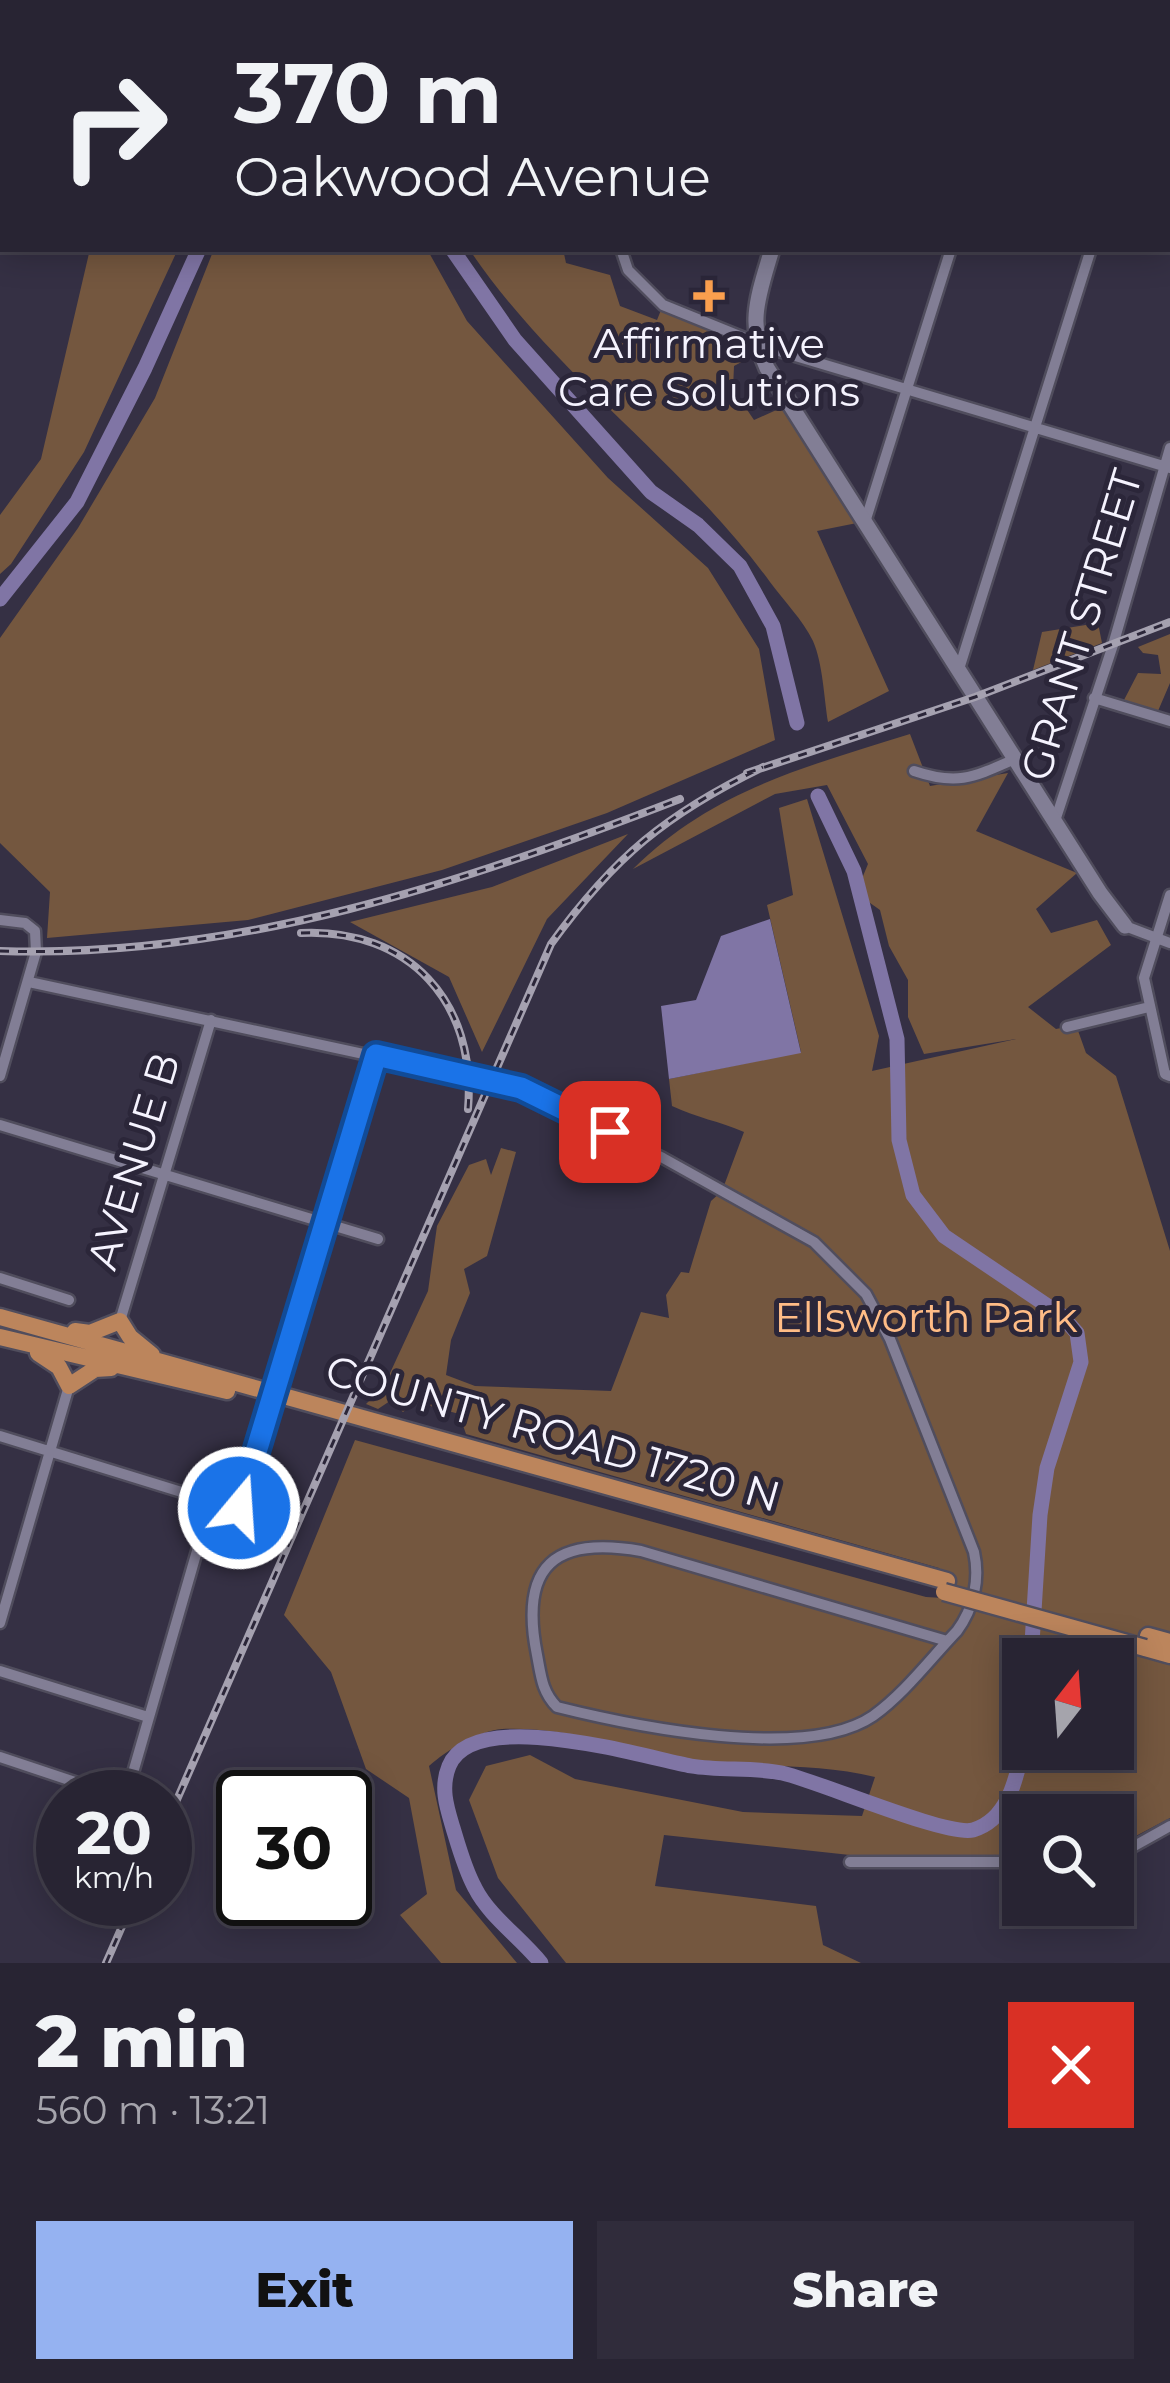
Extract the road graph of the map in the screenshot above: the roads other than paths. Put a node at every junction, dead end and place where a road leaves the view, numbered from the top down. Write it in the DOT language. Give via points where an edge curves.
graph roads {
  1 [pos="622,252"];
  2 [pos="771,252"];
  3 [pos="950,252"];
  4 [pos="1090,252"];
  5 [pos="755,342"];
  6 [pos="906,391"];
  7 [pos="1035,428"];
  8 [pos="1170,448"];
  9 [pos="1167,468"];
  10 [pos="866,519"];
  11 [pos="959,668"];
  12 [pos="1094,698"];
  13 [pos="1170,721"];
  14 [pos="1015,759"];
  15 [pos="914,771"];
  16 [pos="1055,821"];
  17 [pos="1170,895"];
  18 [pos="0,920"];
  19 [pos="1125,926"];
  20 [pos="1156,939"];
  21 [pos="1170,943"];
  22 [pos="28,982"];
  23 [pos="1149,1007"];
  24 [pos="211,1020"];
  25 [pos="1067,1027"];
  26 [pos="376,1055"];
  27 [pos="1168,1075"];
  28 [pos="0,1076"];
  29 [pos="0,1125"];
  30 [pos="163,1173"];
  31 [pos="328,1222"];
  32 [pos="378,1239"];
  33 [pos="0,1278"];
  34 [pos="69,1300"];
  35 [pos="0,1317"];
  36 [pos="119,1321"];
  37 [pos="39,1328"];
  38 [pos="8,1340"];
  39 [pos="161,1361"];
  40 [pos="130,1367"];
  41 [pos="69,1386"];
  42 [pos="0,1436"];
  43 [pos="51,1451"];
  44 [pos="212,1499"];
  45 [pos="239,1508"];
  46 [pos="269,1520"];
  47 [pos="945,1586"];
  48 [pos="0,1623"];
  49 [pos="947,1641"];
  50 [pos="1147,1642"];
  51 [pos="1170,1642"];
  52 [pos="1170,1654"];
  53 [pos="0,1671"];
  54 [pos="148,1717"];
  55 [pos="0,1757"];
  56 [pos="40,1770"];
  57 [pos="131,1770"];
  58 [pos="1170,1826"];
  59 [pos="1134,1846"];
  60 [pos="850,1862"];
  61 [pos="1002,1862"];
  1 -- 5 [label="street" via="628,270 663,305"];
  2 -- 5 [label="street"];
  3 -- 6 [label="street"];
  4 -- 7 [label="street"];
  5 -- 6 [label="street"];
  5 -- 10 [label="street"];
  6 -- 7 [label="street"];
  6 -- 10 [label="street"];
  7 -- 9 [label="street"];
  7 -- 11 [label="street"];
  8 -- 9 [label="street, GRANT STREET"];
  9 -- 12 [label="street, GRANT STREET"];
  10 -- 11 [label="street"];
  11 -- 14 [label="street"];
  12 -- 13 [label="street"];
  12 -- 16 [label="street, GRANT STREET"];
  14 -- 15 [label="street" via="971,778 943,781"];
  14 -- 16 [label="street"];
  16 -- 19 [label="street"];
  17 -- 20 [label="street"];
  18 -- 22 [label="street" via="35,932"];
  19 -- 20 [label="street"];
  20 -- 21 [label="street"];
  20 -- 23 [label="street" via="1144,977"];
  22 -- 24 [label="street"];
  22 -- 28 [label="street"];
  23 -- 25 [label="street"];
  23 -- 27 [label="street"];
  24 -- 26 [label="street"];
  24 -- 30 [label="street, AVENUE B"];
  26 -- 31 [label="street"];
  26 -- 49 [label="street" via="521,1088 814,1242 866,1294 979,1572 969,1612"];
  29 -- 30 [label="street"];
  30 -- 31 [label="street"];
  30 -- 36 [label="street, AVENUE B"];
  31 -- 32 [label="street"];
  31 -- 45 [label="street, bridge"];
  33 -- 34 [label="street"];
  35 -- 37 [label="main road, COUNTY ROAD 1720 N"];
  36 -- 37 [label="main road" via="91,1333"];
  36 -- 39 [label="main road"];
  37 -- 39 [label="main road, COUNTY ROAD 1720 N"];
  38 -- 40 [label="main road, COUNTY ROAD 1720 N"];
  38 -- 41 [label="main road" via="53,1362"];
  39 -- 47 [label="main road, COUNTY ROAD 1720 N"];
  40 -- 41 [label="main road" via="94,1369"];
  40 -- 47 [label="main road, COUNTY ROAD 1720 N"];
  41 -- 43 [label="street"];
  42 -- 43 [label="street"];
  43 -- 44 [label="street"];
  43 -- 48 [label="street"];
  44 -- 45 [label="street"];
  44 -- 54 [label="street"];
  45 -- 46 [label="street"];
  47 -- 50 [label="main road, bridge"];
  49 -- 49 [label="street" via="600,1544 571,1550 544,1570 531,1604 545,1695 557,1707 703,1734 844,1731 896,1696"];
  50 -- 51 [label="main road"];
  50 -- 52 [label="main road"];
  53 -- 54 [label="street"];
  54 -- 57 [label="street"];
  55 -- 56 [label="street"];
  58 -- 59 [label="street"];
  60 -- 61 [label="street"];
}
